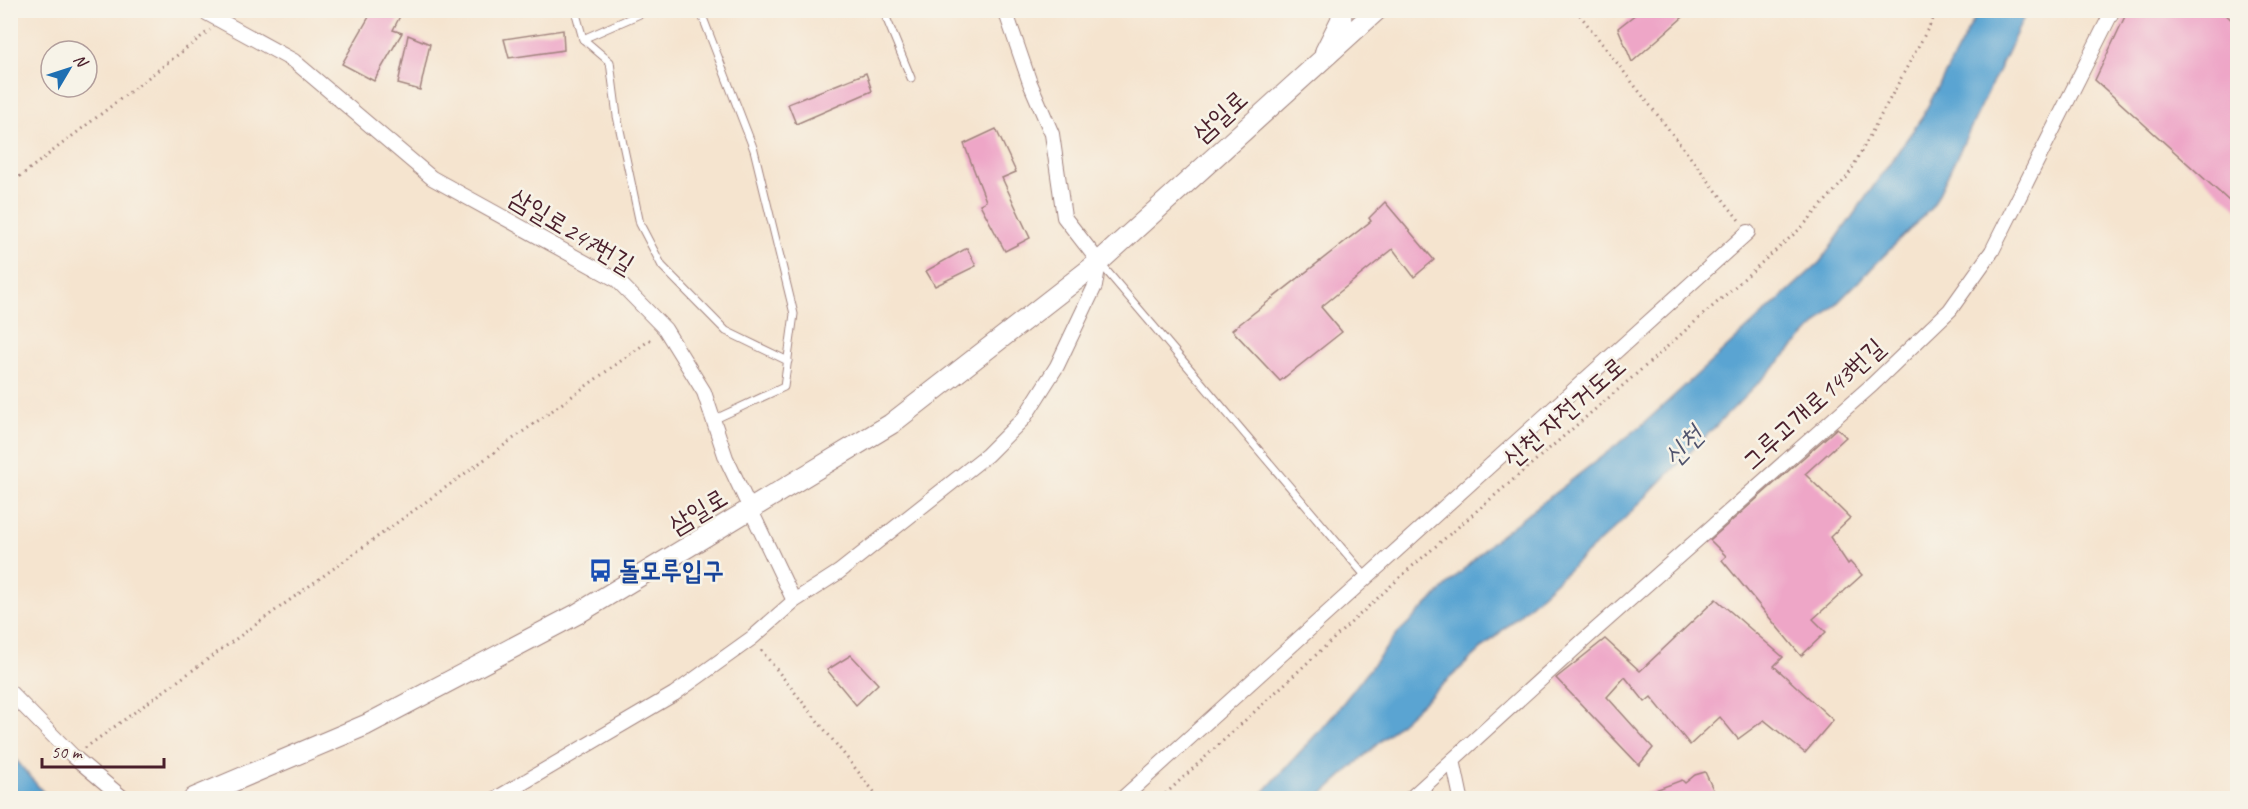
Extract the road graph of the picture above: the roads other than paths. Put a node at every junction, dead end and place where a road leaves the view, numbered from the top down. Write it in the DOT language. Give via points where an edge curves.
graph roads {
  1 [pos="201,10"];
  2 [pos="575,10"];
  3 [pos="649,10"];
  4 [pos="699,10"];
  5 [pos="883,10"];
  6 [pos="1005,10"];
  7 [pos="1342,10"];
  8 [pos="1377,10"];
  9 [pos="2112,10"];
  10 [pos="583,39"];
  11 [pos="1319,63"];
  12 [pos="911,78"];
  13 [pos="1748,232"];
  14 [pos="1099,262"];
  15 [pos="788,361"];
  16 [pos="713,420"];
  17 [pos="750,510"];
  18 [pos="1368,579"];
  19 [pos="794,601"];
  20 [pos="10,692"];
  21 [pos="1453,760"];
  22 [pos="123,798"];
  23 [pos="194,798"];
  24 [pos="497,798"];
  25 [pos="1123,798"];
  26 [pos="1411,798"];
  27 [pos="1461,798"];
  1 -- 16 [label="street, 삼일로247번길" via="294,61 432,178 617,280 665,329 704,392"];
  2 -- 10 [label="lane"];
  3 -- 10 [label="lane"];
  4 -- 15 [label="lane" via="754,150 794,314"];
  5 -- 12 [label="lane"];
  6 -- 14 [label="street" via="1052,134 1064,217"];
  7 -- 11 [label="main road" via="1341,20"];
  8 -- 11 [label="main road, 삼일로"];
  9 -- 21 [label="street, 그루고개로143번길" via="1992,252 1950,310 1872,385"];
  10 -- 15 [label="lane" via="610,62 640,224 662,266 726,331"];
  11 -- 14 [label="main road, 삼일로"];
  13 -- 18 [label="street"];
  14 -- 17 [label="main road, 삼일로" via="891,424"];
  14 -- 18 [label="lane"];
  14 -- 19 [label="street" via="1095,286 1070,341 1024,418 968,470 839,572"];
  15 -- 16 [label="lane" via="784,387"];
  16 -- 17 [label="street, 삼일로247번길"];
  17 -- 19 [label="street, 삼일로247번길"];
  17 -- 23 [label="main road, 삼일로" via="577,614 366,725"];
  18 -- 25 [label="street"];
  19 -- 24 [label="street" via="752,638 674,694"];
  20 -- 22 [label="street" via="73,756"];
  21 -- 26 [label="street, 그루고개로143번길"];
  21 -- 27 [label="street"];
}
